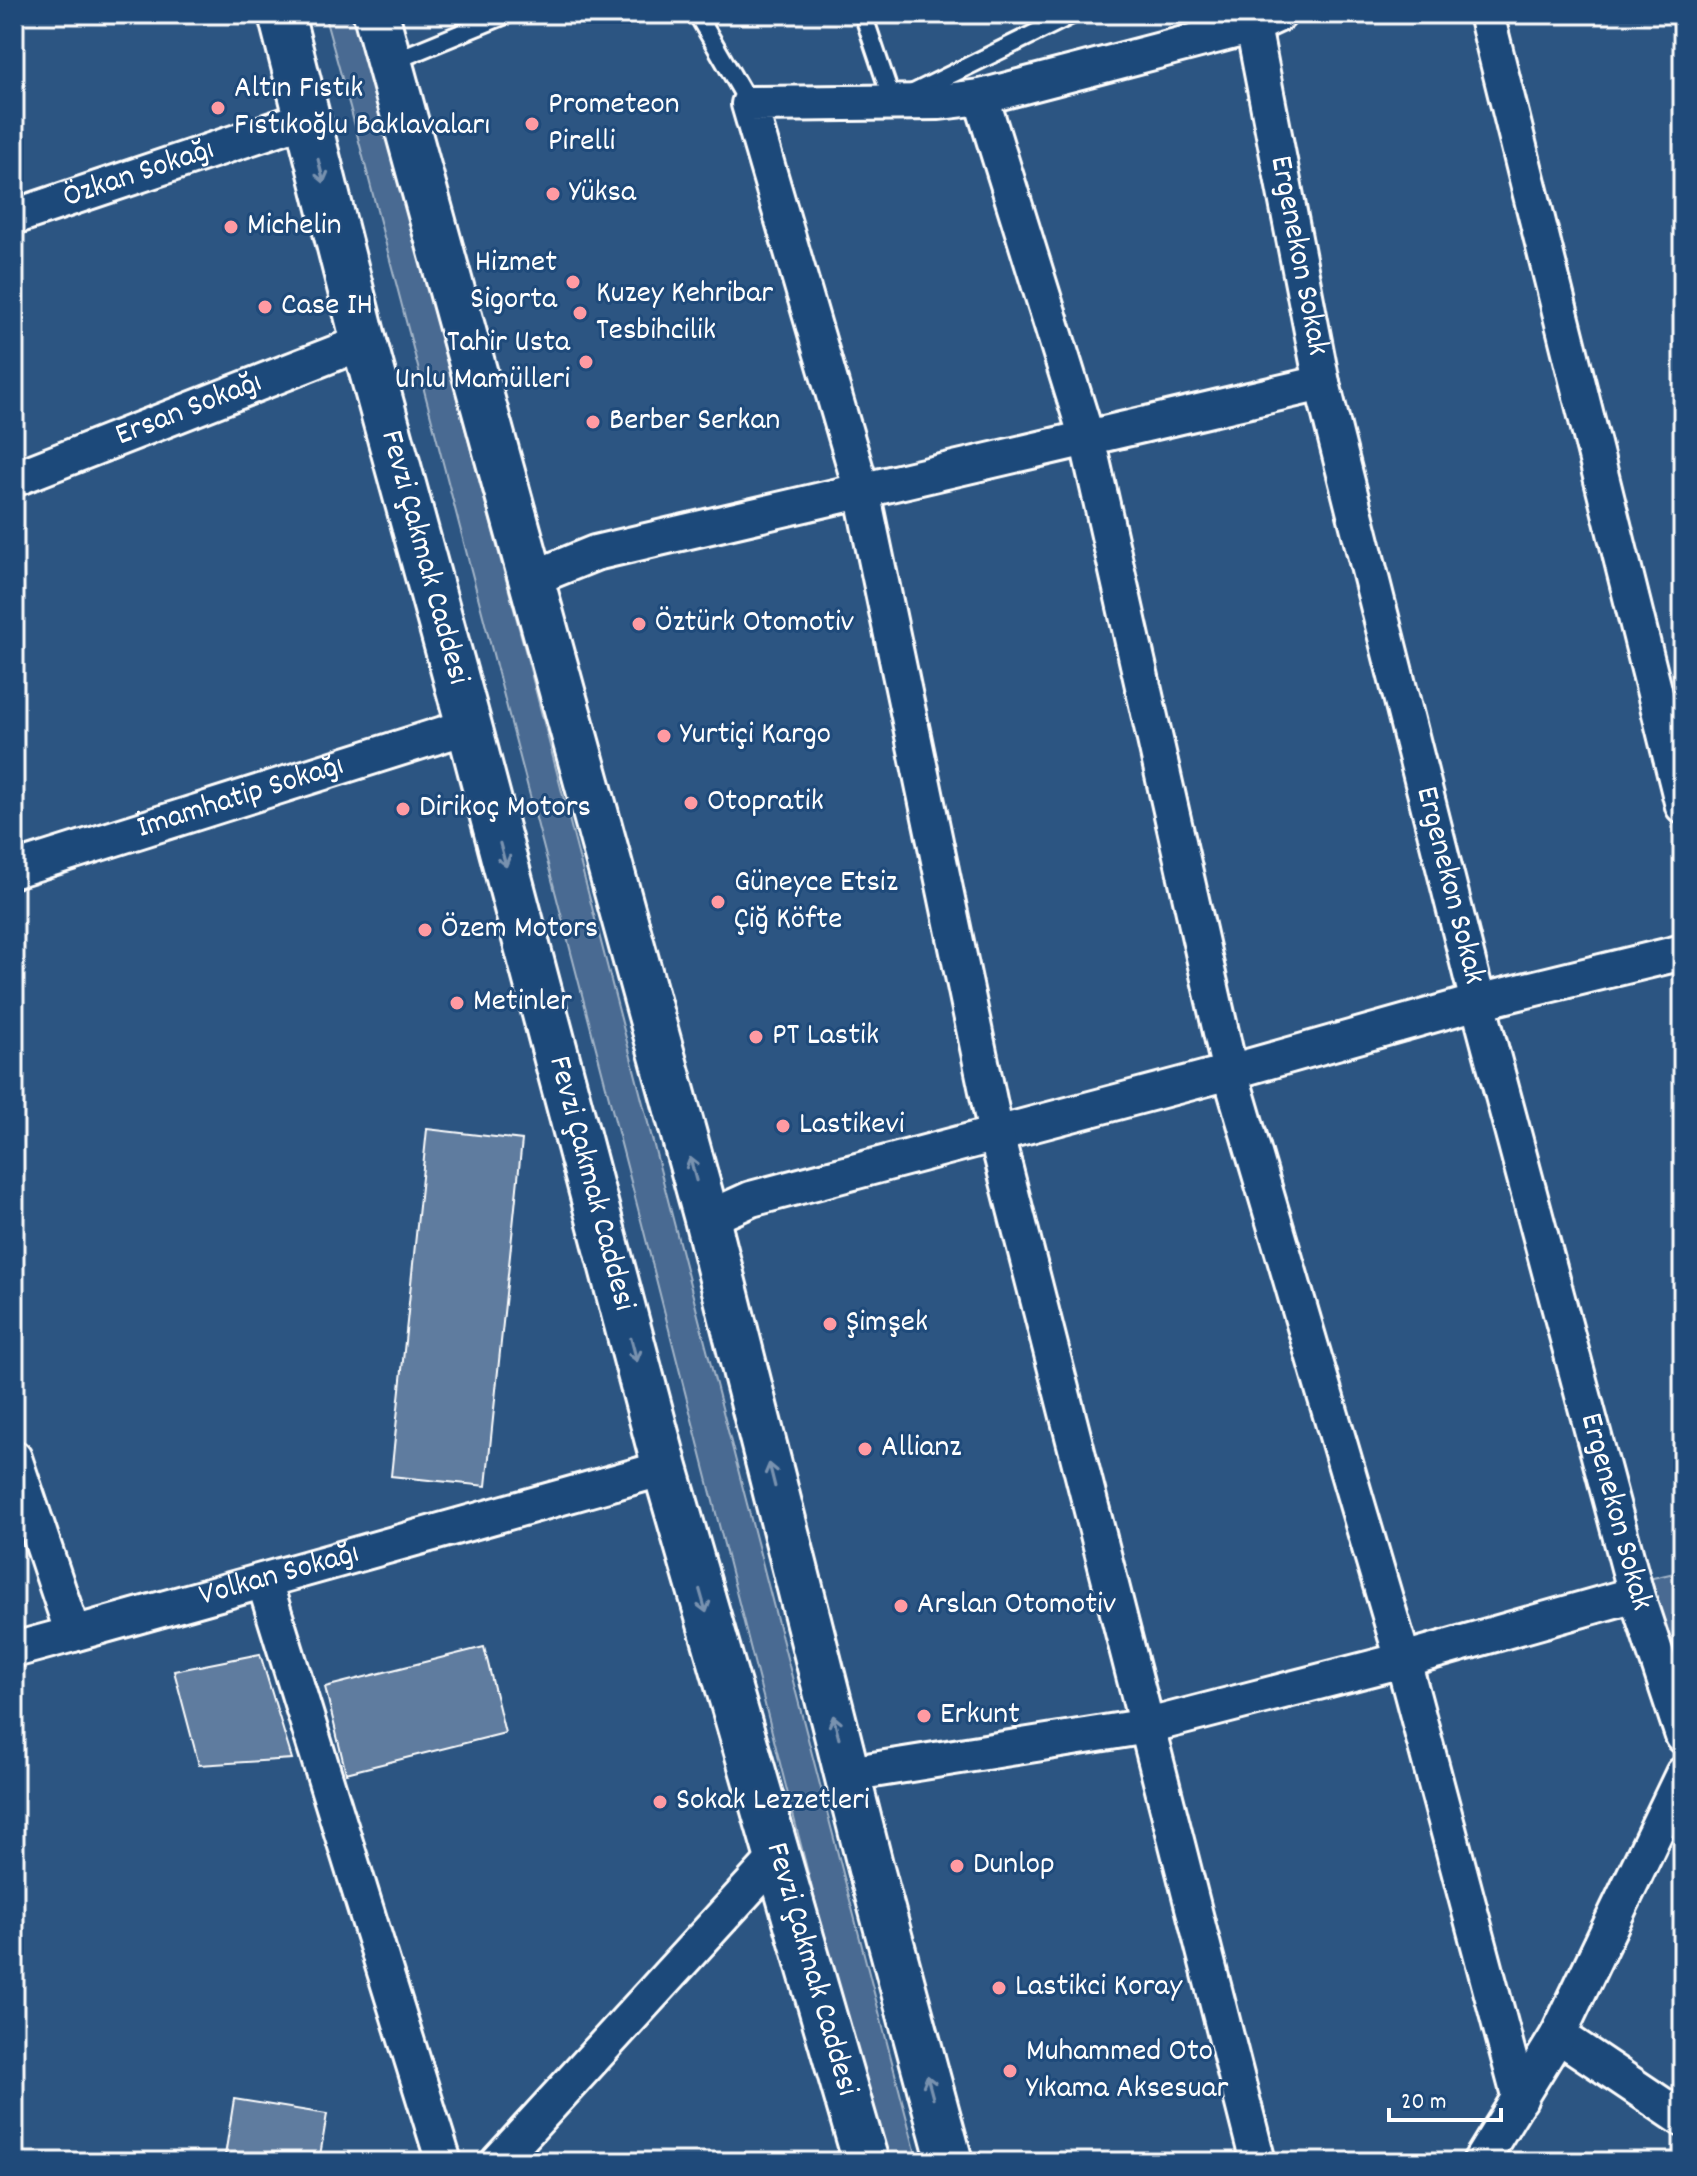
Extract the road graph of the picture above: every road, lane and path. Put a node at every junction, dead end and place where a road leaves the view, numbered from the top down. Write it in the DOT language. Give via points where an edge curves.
graph roads {
  1 [pos="281,14"];
  2 [pos="376,14"];
  3 [pos="508,14"];
  4 [pos="697,14"];
  5 [pos="863,14"];
  6 [pos="1074,14"];
  7 [pos="1486,14"];
  8 [pos="1266,20"];
  9 [pos="389,63"];
  10 [pos="981,97"];
  11 [pos="893,103"];
  12 [pos="749,104"];
  13 [pos="308,118"];
  14 [pos="14,217"];
  15 [pos="364,342"];
  16 [pos="1322,383"];
  17 [pos="1087,438"];
  18 [pos="14,479"];
  19 [pos="862,491"];
  20 [pos="531,579"];
  21 [pos="469,726"];
  22 [pos="1683,806"];
  23 [pos="14,870"];
  24 [pos="1683,952"];
  25 [pos="1478,1002"];
  26 [pos="1230,1072"];
  27 [pos="996,1134"];
  28 [pos="707,1219"];
  29 [pos="14,1458"];
  30 [pos="665,1468"];
  31 [pos="264,1581"];
  32 [pos="1636,1594"];
  33 [pos="73,1634"];
  34 [pos="14,1650"];
  35 [pos="1403,1660"];
  36 [pos="1148,1726"];
  37 [pos="1683,1736"];
  38 [pos="848,1774"];
  39 [pos="1683,1774"];
  40 [pos="777,1857"];
  41 [pos="1558,2035"];
  42 [pos="1520,2099"];
  43 [pos="1683,2119"];
  44 [pos="444,2162"];
  45 [pos="498,2162"];
  46 [pos="866,2162"];
  47 [pos="950,2162"];
  48 [pos="1258,2162"];
  49 [pos="1480,2162"];
  1 -- 13 [label="main road, Fevzi Çakmak Caddesi"];
  2 -- 9 [label="main road"];
  3 -- 9 [label="lane"];
  4 -- 12 [label="lane"];
  5 -- 11 [label="lane"];
  6 -- 11 [label="lane"];
  7 -- 22 [label="street"];
  8 -- 10 [label="street"];
  8 -- 16 [label="street, Ergenekon Sokak"];
  9 -- 20 [label="main road"];
  10 -- 11 [label="street"];
  10 -- 17 [label="street"];
  11 -- 12 [label="street"];
  12 -- 19 [label="street"];
  13 -- 14 [label="street, Özkan Sokağı"];
  13 -- 15 [label="main road, Fevzi Çakmak Caddesi, one-way"];
  15 -- 18 [label="street, Ersan Sokağı"];
  15 -- 21 [label="main road, Fevzi Çakmak Caddesi"];
  16 -- 17 [label="street"];
  16 -- 25 [label="street, Ergenekon Sokak"];
  17 -- 19 [label="street"];
  17 -- 26 [label="street"];
  19 -- 20 [label="street" via="595,553"];
  19 -- 27 [label="street"];
  28 -- 20 [label="main road, one-way"];
  21 -- 23 [label="street, İmamhatip Sokağı"];
  21 -- 30 [label="main road, Fevzi Çakmak Caddesi, one-way"];
  24 -- 25 [label="street"];
  25 -- 26 [label="street"];
  25 -- 32 [label="street, Ergenekon Sokak"];
  26 -- 27 [label="street"];
  26 -- 35 [label="street"];
  27 -- 28 [label="street" via="751,1199"];
  27 -- 36 [label="street"];
  38 -- 28 [label="main road, one-way"];
  29 -- 33 [label="street"];
  30 -- 31 [label="street, Volkan Sokağı"];
  30 -- 40 [label="main road, Fevzi Çakmak Caddesi, one-way"];
  31 -- 33 [label="street, Volkan Sokağı"];
  31 -- 44 [label="street"];
  32 -- 35 [label="street"];
  32 -- 37 [label="street, Ergenekon Sokak"];
  33 -- 34 [label="street, Volkan Sokağı"];
  35 -- 36 [label="street"];
  35 -- 42 [label="street"];
  36 -- 38 [label="street"];
  36 -- 48 [label="street"];
  47 -- 38 [label="main road, one-way"];
  39 -- 41 [label="street"];
  40 -- 45 [label="street"];
  40 -- 46 [label="main road, Fevzi Çakmak Caddesi"];
  41 -- 42 [label="street"];
  41 -- 43 [label="street"];
  42 -- 49 [label="street"];
}
